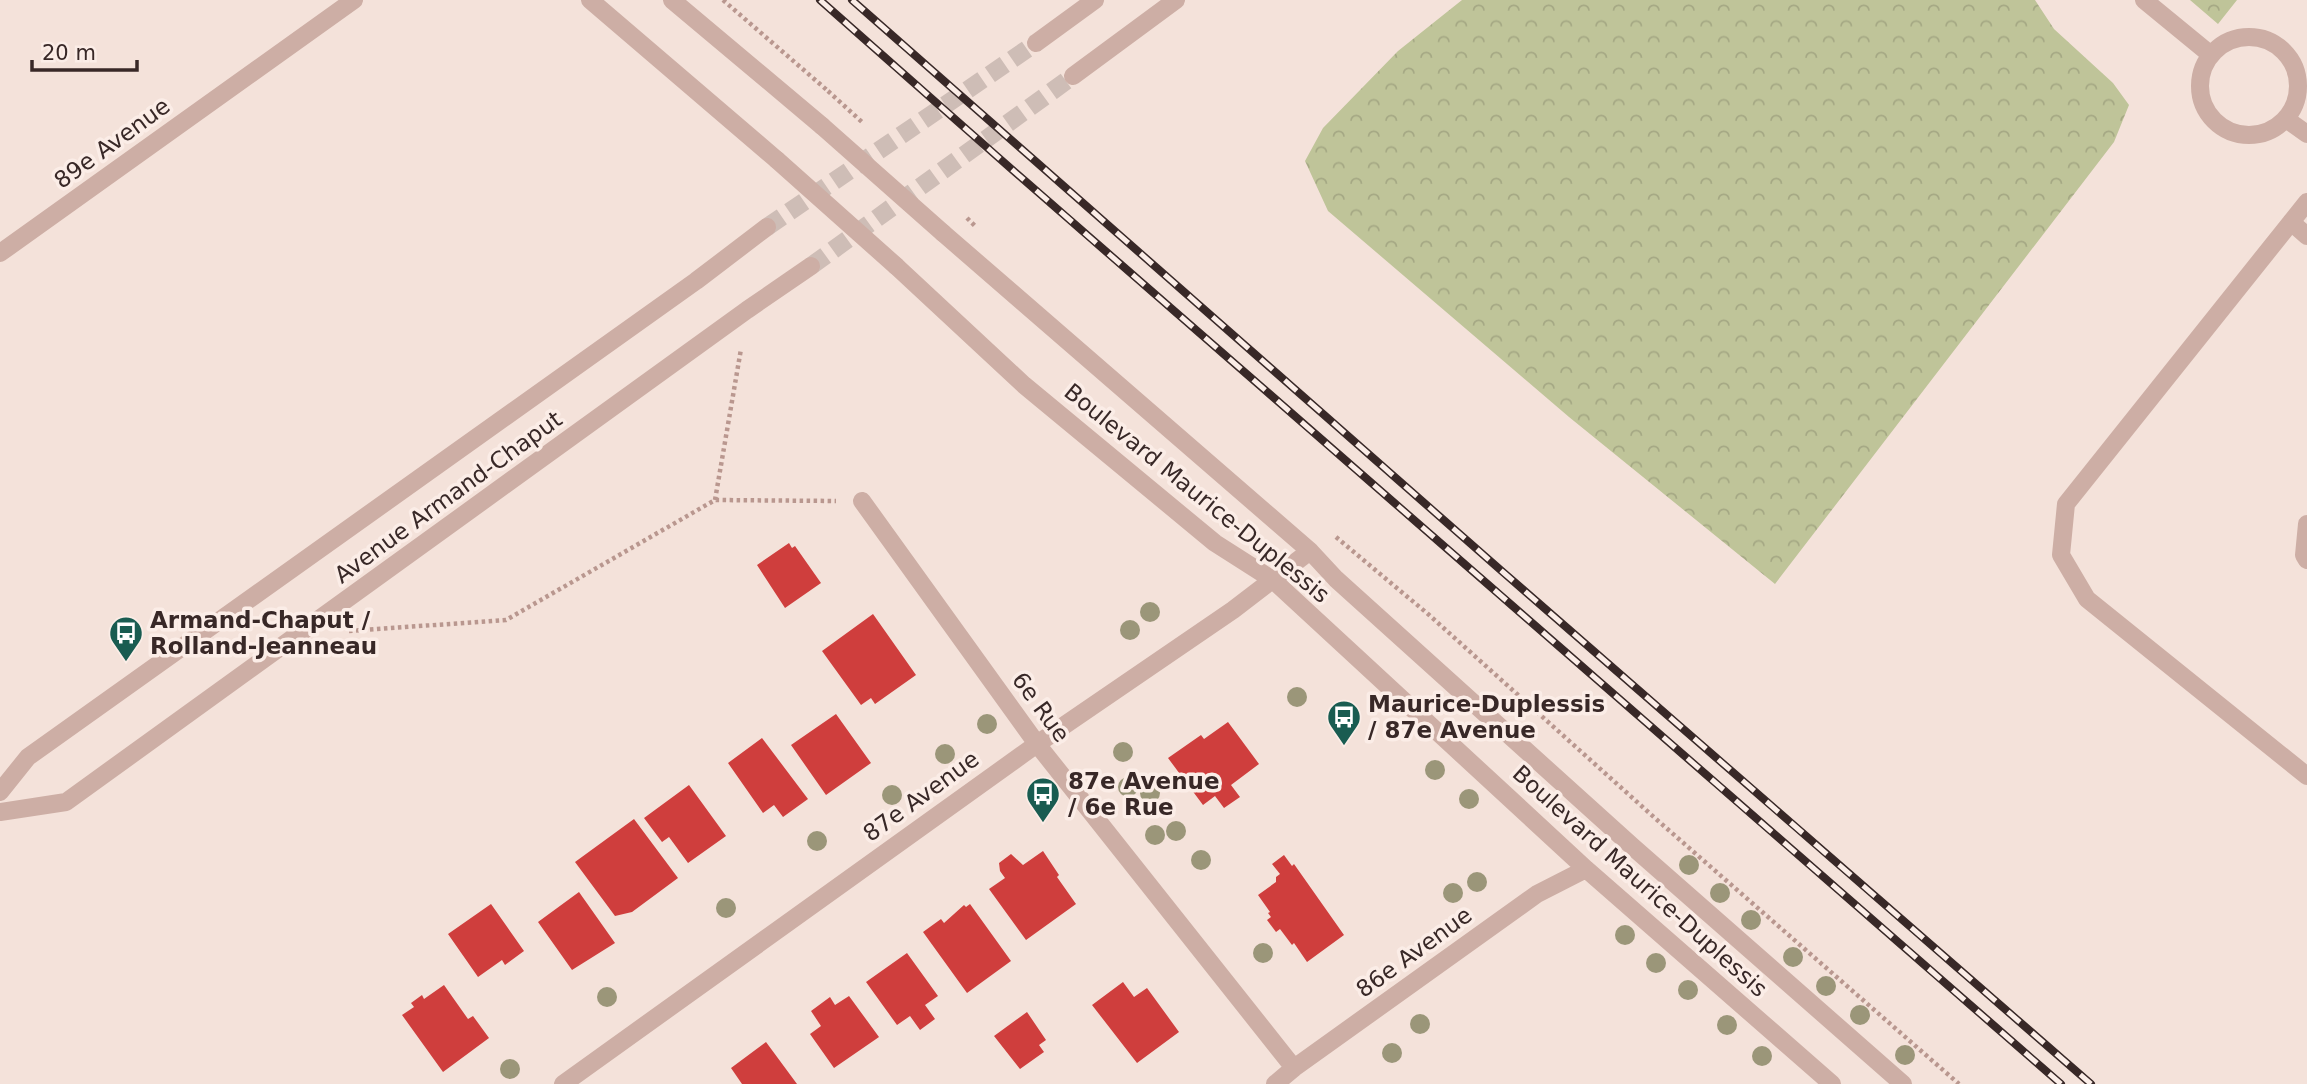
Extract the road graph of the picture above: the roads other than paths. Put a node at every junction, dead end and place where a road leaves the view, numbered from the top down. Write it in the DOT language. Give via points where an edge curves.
graph roads {
  1 [pos="354,0"];
  2 [pos="590,0"];
  3 [pos="672,0"];
  4 [pos="1096,0"];
  5 [pos="1176,0"];
  6 [pos="2144,0"];
  7 [pos="1036,43"];
  8 [pos="2211,55"];
  9 [pos="1073,76"];
  10 [pos="2286,118"];
  11 [pos="2307,134"];
  12 [pos="2307,202"];
  13 [pos="2291,222"];
  14 [pos="767,228"];
  15 [pos="2307,236"];
  16 [pos="0,253"];
  17 [pos="811,266"];
  18 [pos="862,501"];
  19 [pos="2307,524"];
  20 [pos="1310,551"];
  21 [pos="2307,560"];
  22 [pos="1273,580"];
  23 [pos="1037,744"];
  24 [pos="2307,776"];
  25 [pos="0,792"];
  26 [pos="0,812"];
  27 [pos="1586,869"];
  28 [pos="1294,1069"];
  29 [pos="563,1084"];
  30 [pos="1275,1084"];
  31 [pos="1832,1084"];
  32 [pos="1903,1084"];
  1 -- 16 [label="street, 89e Avenue"];
  2 -- 22 [label="street, Boulevard Maurice-Duplessis, bridge" via="777,160 1024,385 1215,543"];
  3 -- 20 [label="street, Boulevard Maurice-Duplessis, bridge"];
  4 -- 7 [label="street"];
  5 -- 9 [label="street"];
  6 -- 8 [label="street"];
  8 -- 10 [label="street" via="2199,87 2202,104 2224,129 2257,135"];
  8 -- 10 [label="street" via="2236,38 2267,40 2280,48 2293,68 2298,90"];
  10 -- 11 [label="street"];
  12 -- 13 [label="street"];
  13 -- 15 [label="street"];
  13 -- 24 [label="street" via="2066,504 2061,555 2088,599"];
  14 -- 25 [label="street, Avenue Armand-Chaput" via="28,757"];
  17 -- 26 [label="street, Avenue Armand-Chaput" via="66,802"];
  18 -- 23 [label="street, 6e Rue"];
  19 -- 21 [label="street"];
  20 -- 22 [label="street, 87e Avenue"];
  20 -- 32 [label="street, Boulevard Maurice-Duplessis"];
  22 -- 23 [label="street, 87e Avenue"];
  22 -- 27 [label="street, Boulevard Maurice-Duplessis"];
  23 -- 28 [label="street, 6e Rue"];
  23 -- 29 [label="street, 87e Avenue"];
  27 -- 28 [label="street, 86e Avenue" via="1537,894"];
  27 -- 31 [label="street, Boulevard Maurice-Duplessis"];
  28 -- 30 [label="street, 86e Avenue"];
}
